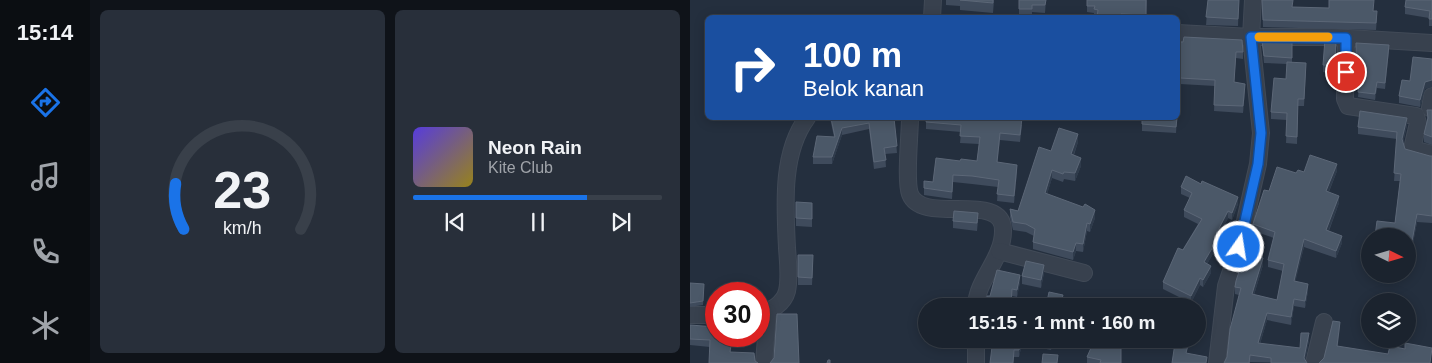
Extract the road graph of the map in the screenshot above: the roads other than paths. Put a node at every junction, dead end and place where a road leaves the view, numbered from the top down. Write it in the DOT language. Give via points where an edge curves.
graph roads {
  1 [pos="933,0"];
  2 [pos="1253,0"];
  3 [pos="932,15"];
  4 [pos="1180,33"];
  5 [pos="1251,37"];
  6 [pos="1346,38"];
  7 [pos="1432,44"];
  8 [pos="806,120"];
  9 [pos="910,120"];
  10 [pos="1432,154"];
  11 [pos="999,251"];
  12 [pos="1084,273"];
  13 [pos="978,298"];
  14 [pos="770,309"];
  15 [pos="690,315"];
  16 [pos="705,315"];
  17 [pos="1324,322"];
  18 [pos="764,347"];
  19 [pos="976,348"];
  20 [pos="764,363"];
  21 [pos="976,363"];
  22 [pos="1218,363"];
  23 [pos="1314,363"];
  1 -- 3 [label="street"];
  2 -- 5 [label="street"];
  4 -- 5 [label="street"];
  5 -- 6 [label="street"];
  5 -- 22 [label="street" via="1261,133 1258,164 1239,247 1226,286"];
  6 -- 7 [label="street"];
  6 -- 10 [label="street" via="1345,99 1348,106 1416,116 1418,123 1412,149"];
  8 -- 14 [label="street" via="798,130 790,156 786,207 787,292 781,302"];
  9 -- 11 [label="street" via="909,186 913,198 923,207 966,208 993,213 1003,230"];
  11 -- 12 [label="street"];
  11 -- 13 [label="street"];
  15 -- 16 [label="street"];
  17 -- 23 [label="street"];
  18 -- 20 [label="street"];
  19 -- 21 [label="street"];
}
